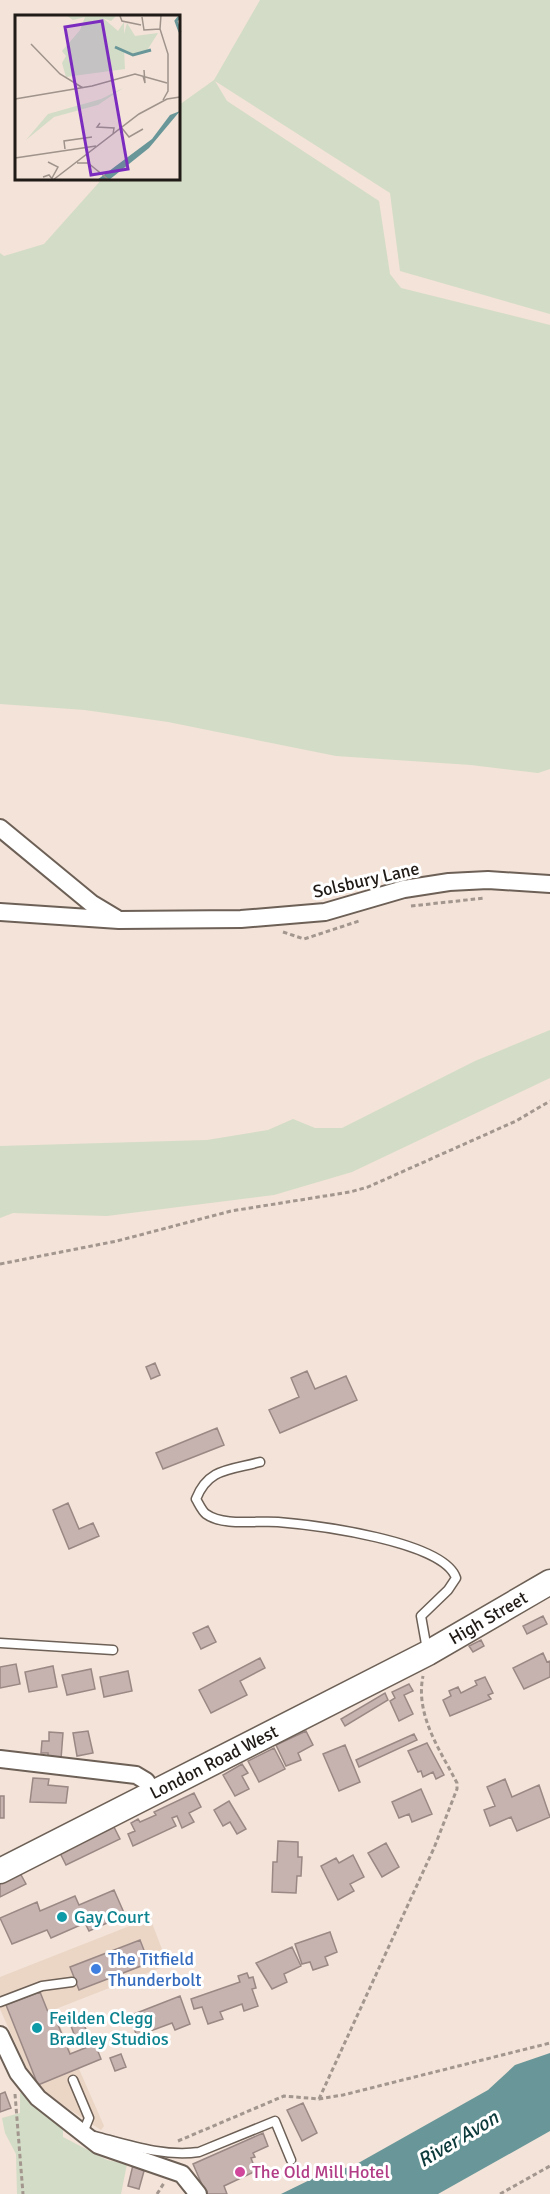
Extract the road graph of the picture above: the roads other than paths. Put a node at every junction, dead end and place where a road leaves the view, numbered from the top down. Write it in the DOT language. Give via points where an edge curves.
graph roads {
  1 [pos="0,828"];
  2 [pos="550,884"];
  3 [pos="0,912"];
  4 [pos="119,920"];
  5 [pos="260,1462"];
  6 [pos="550,1582"];
  7 [pos="0,1642"];
  8 [pos="113,1650"];
  9 [pos="422,1665"];
  10 [pos="0,1759"];
  11 [pos="154,1794"];
  12 [pos="0,1871"];
  13 [pos="72,1982"];
  14 [pos="0,2002"];
  15 [pos="0,2035"];
  16 [pos="73,2080"];
  17 [pos="81,2133"];
  18 [pos="291,2160"];
  19 [pos="198,2194"];
  1 -- 4 [label="street" via="91,903"];
  2 -- 4 [label="street, Solsbury Lane" via="449,882 404,889 325,912 241,919"];
  3 -- 4 [label="street, Solsbury Lane"];
  5 -- 9 [label="lane" via="210,1475 196,1499 205,1514 221,1520 278,1522 401,1542 428,1552 453,1570 456,1578 448,1590 421,1616 426,1644"];
  6 -- 9 [label="street, High Street"];
  7 -- 8 [label="lane"];
  9 -- 11 [label="street, London Road West"];
  10 -- 11 [label="street" via="130,1774 146,1781"];
  11 -- 12 [label="street, London Road West"];
  13 -- 14 [label="lane" via="42,1986"];
  15 -- 17 [label="street" via="18,2073 38,2098"];
  16 -- 17 [label="lane" via="89,2118"];
  17 -- 18 [label="lane" via="175,2153 199,2152 275,2121"];
  17 -- 19 [label="street" via="98,2145 182,2174"];
}
